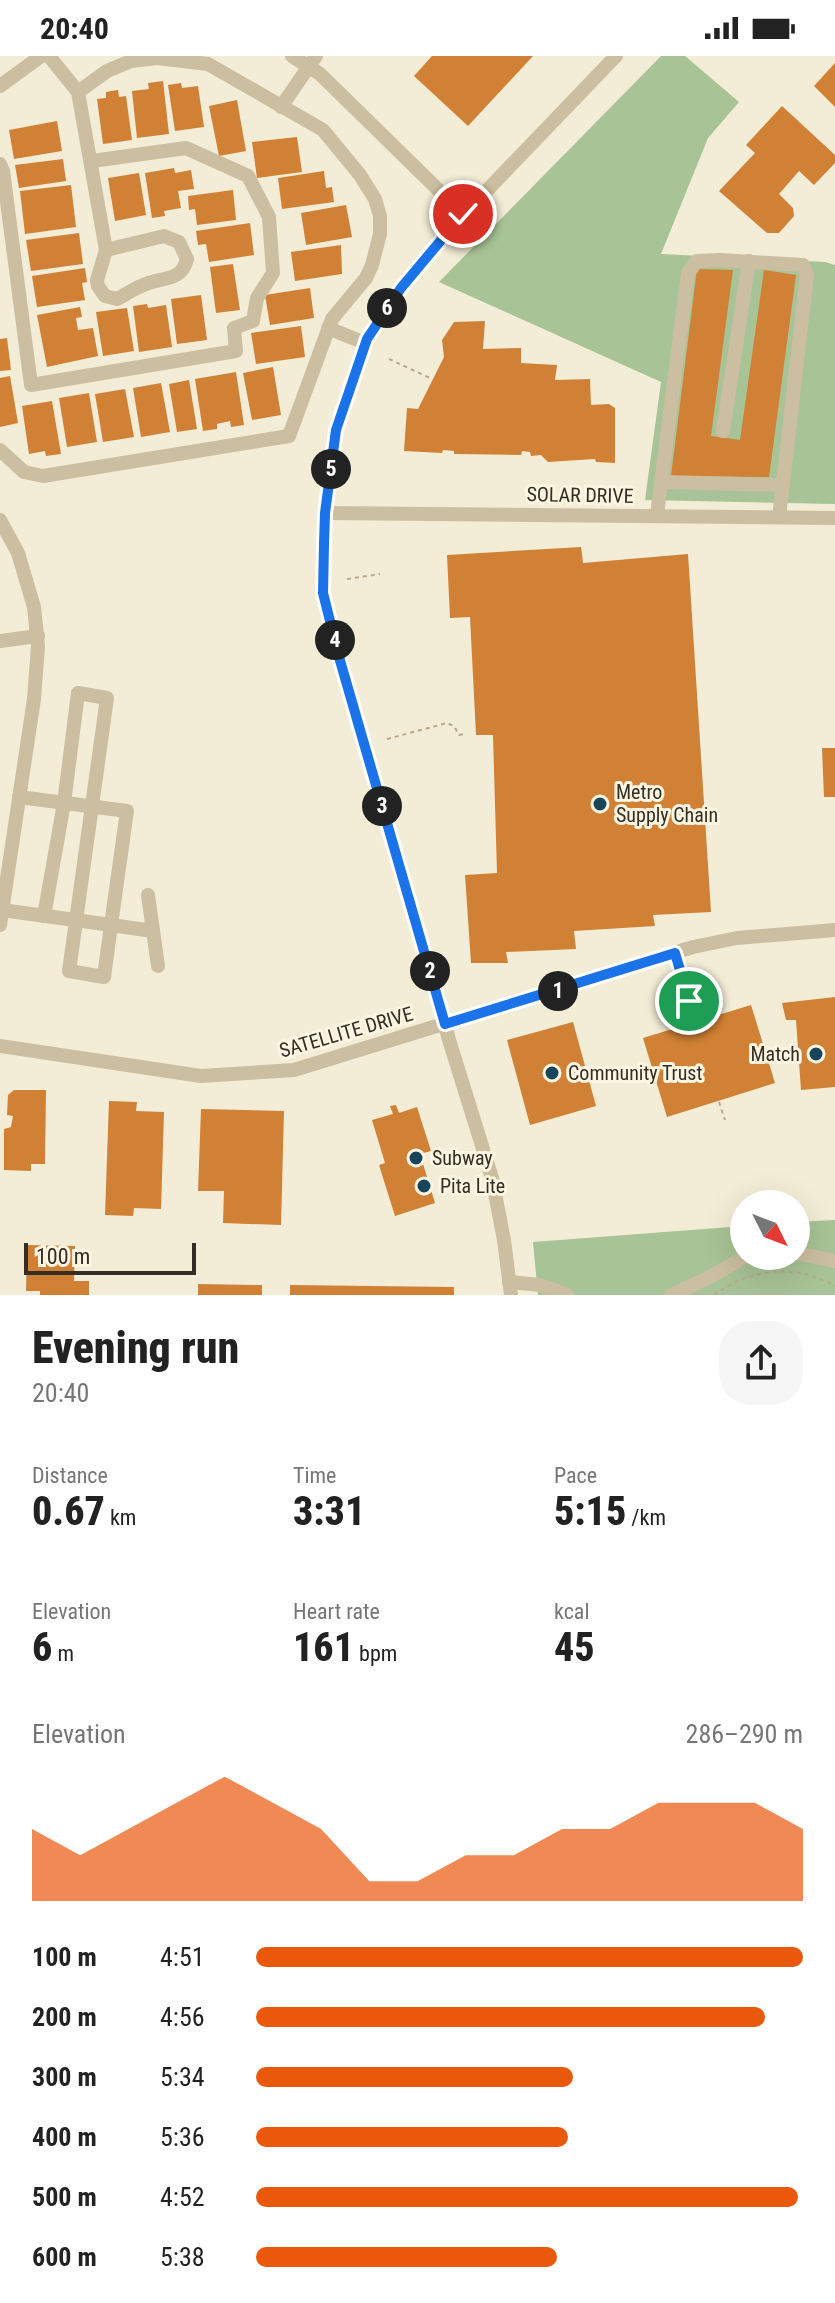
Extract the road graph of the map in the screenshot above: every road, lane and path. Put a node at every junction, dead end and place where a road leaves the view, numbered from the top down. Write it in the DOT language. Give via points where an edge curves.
graph roads {
  1 [pos="41,56"];
  2 [pos="49,56"];
  3 [pos="292,56"];
  4 [pos="616,56"];
  5 [pos="312,61"];
  6 [pos="1,82"];
  7 [pos="78,92"];
  8 [pos="281,107"];
  9 [pos="92,161"];
  10 [pos="0,164"];
  11 [pos="463,214"];
  12 [pos="106,250"];
  13 [pos="749,261"];
  14 [pos="328,328"];
  15 [pos="365,343"];
  16 [pos="389,359"];
  17 [pos="430,378"];
  18 [pos="723,431"];
  19 [pos="0,450"];
  20 [pos="661,482"];
  21 [pos="782,485"];
  22 [pos="325,513"];
  23 [pos="657,515"];
  24 [pos="779,517"];
  25 [pos="835,518"];
  26 [pos="0,520"];
  27 [pos="380,574"];
  28 [pos="347,579"];
  29 [pos="38,636"];
  30 [pos="0,641"];
  31 [pos="464,734"];
  32 [pos="387,739"];
  33 [pos="19,797"];
  34 [pos="64,803"];
  35 [pos="90,806"];
  36 [pos="148,895"];
  37 [pos="44,916"];
  38 [pos="1,918"];
  39 [pos="76,920"];
  40 [pos="111,925"];
  41 [pos="835,930"];
  42 [pos="153,931"];
  43 [pos="675,953"];
  44 [pos="158,966"];
  45 [pos="689,1001"];
  46 [pos="445,1024"];
  47 [pos="0,1046"];
  48 [pos="719,1102"];
  49 [pos="725,1120"];
  50 [pos="810,1256"];
  51 [pos="835,1261"];
  52 [pos="730,1265"];
  53 [pos="835,1286"];
  54 [pos="510,1288"];
  55 [pos="567,1295"];
  56 [pos="671,1295"];
  57 [pos="714,1295"];
  1 -- 6 [label="street"];
  2 -- 7 [label="street"];
  3 -- 5 [label="street"];
  4 -- 11 [label="street"];
  5 -- 8 [label="street"];
  5 -- 11 [label="street"];
  7 -- 8 [label="street" via="107,71 157,58 208,64"];
  7 -- 9 [label="street"];
  8 -- 14 [label="street" via="330,136 375,199 380,216 366,278"];
  9 -- 10 [label="street" via="186,148 248,176 269,217 273,273 257,298 253,321 234,328 236,351 31,385"];
  9 -- 12 [label="street"];
  11 -- 15 [label="street" via="401,288"];
  12 -- 12 [label="street" via="97,280 101,291 117,299 178,275 187,259 184,247 164,236"];
  13 -- 18 [label="street"];
  13 -- 20 [label="street" via="697,261 688,273"];
  13 -- 21 [label="street" via="803,265 807,275"];
  14 -- 15 [label="street"];
  14 -- 19 [label="street" via="289,436 43,476 24,472"];
  15 -- 22 [label="street" via="336,430"];
  16 -- 17 [label="path"];
  20 -- 21 [label="street"];
  20 -- 23 [label="street"];
  21 -- 24 [label="street"];
  22 -- 23 [label="street, SOLAR DRIVE"];
  22 -- 46 [label="street" via="323,593"];
  23 -- 24 [label="street, SOLAR DRIVE"];
  24 -- 25 [label="street, SOLAR DRIVE"];
  26 -- 29 [label="street" via="18,553"];
  27 -- 28 [label="path"];
  29 -- 30 [label="street"];
  29 -- 33 [label="street"];
  31 -- 32 [label="path" via="447,723"];
  33 -- 34 [label="street"];
  33 -- 38 [label="street"];
  34 -- 35 [label="street"];
  34 -- 35 [label="street" via="78,693 107,698"];
  34 -- 37 [label="street"];
  35 -- 39 [label="street"];
  35 -- 40 [label="street" via="127,811"];
  36 -- 42 [label="street"];
  37 -- 38 [label="street"];
  37 -- 39 [label="street"];
  39 -- 40 [label="street"];
  39 -- 40 [label="street" via="69,971 104,977"];
  40 -- 42 [label="street"];
  41 -- 43 [label="street, SATELLITE DRIVE" via="737,938"];
  42 -- 44 [label="street"];
  43 -- 45 [label="path"];
  43 -- 46 [label="street, SATELLITE DRIVE"];
  46 -- 47 [label="street, SATELLITE DRIVE" via="265,1074 201,1076"];
  46 -- 54 [label="street" via="492,1178"];
  48 -- 49 [label="path"];
  50 -- 51 [label="street"];
  52 -- 56 [label="street"];
  53 -- 57 [label="path" via="804,1273 760,1272"];
  54 -- 55 [label="street" via="540,1285"];
}
